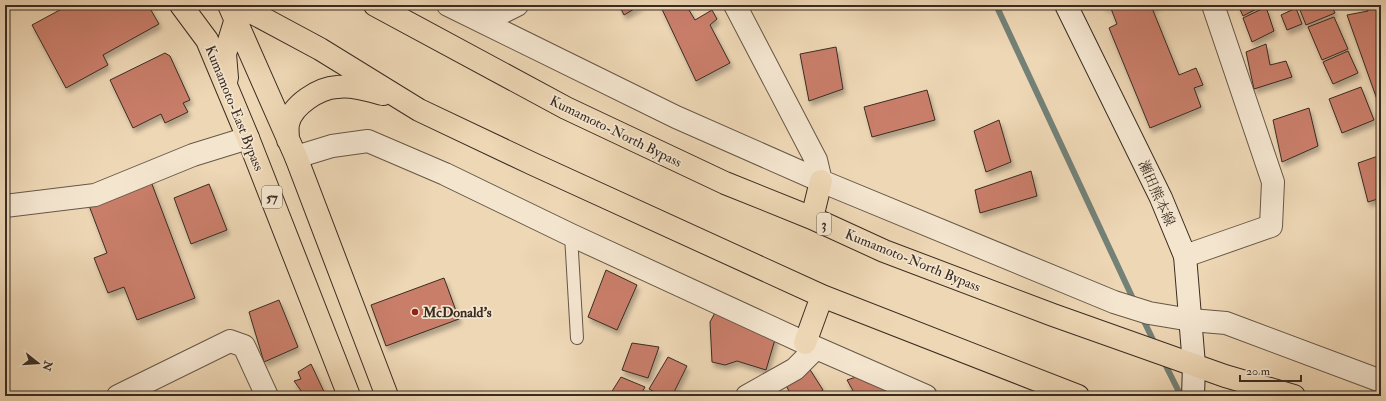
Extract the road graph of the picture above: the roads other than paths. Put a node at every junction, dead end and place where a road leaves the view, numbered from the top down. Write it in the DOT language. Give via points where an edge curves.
graph roads {
  1 [pos="181,5"];
  2 [pos="375,5"];
  3 [pos="448,5"];
  4 [pos="517,5"];
  5 [pos="735,5"];
  6 [pos="1066,5"];
  7 [pos="1213,5"];
  8 [pos="237,8"];
  9 [pos="483,22"];
  10 [pos="228,91"];
  11 [pos="399,98"];
  12 [pos="248,138"];
  13 [pos="292,148"];
  14 [pos="821,181"];
  15 [pos="5,206"];
  16 [pos="812,218"];
  17 [pos="571,235"];
  18 [pos="1184,256"];
  19 [pos="822,296"];
  20 [pos="1191,320"];
  21 [pos="577,338"];
  22 [pos="810,345"];
  23 [pos="1194,365"];
  24 [pos="1381,381"];
  25 [pos="118,396"];
  26 [pos="267,396"];
  27 [pos="349,396"];
  28 [pos="387,396"];
  29 [pos="747,396"];
  30 [pos="926,396"];
  31 [pos="1078,396"];
  32 [pos="1193,396"];
  33 [pos="1294,396"];
  1 -- 10 [label="highway, Kumamoto-East Bypass / 57" via="207,40"];
  2 -- 16 [label="highway, Kumamoto-North Bypass / 3" via="566,108 725,183"];
  3 -- 9 [label="street"];
  4 -- 9 [label="street"];
  5 -- 14 [label="street" via="816,160"];
  6 -- 18 [label="street, 瀬田熊本線" via="1161,198"];
  7 -- 18 [label="street" via="1273,182 1271,226"];
  8 -- 10 [label="highway" via="225,54"];
  8 -- 11 [label="highway" via="320,49"];
  8 -- 13 [label="highway"];
  9 -- 14 [label="street" via="676,117"];
  10 -- 12 [label="highway, Kumamoto-East Bypass / 57"];
  11 -- 13 [label="highway" via="362,89 337,87 317,93 295,111 288,124"];
  11 -- 19 [label="highway" via="533,164"];
  12 -- 15 [label="street" via="193,155 96,196"];
  12 -- 27 [label="highway, Kumamoto-East Bypass / 57"];
  13 -- 17 [label="street" via="368,141 445,174"];
  13 -- 28 [label="highway"];
  14 -- 16 [label="highway"];
  14 -- 20 [label="street" via="1114,302 1149,313"];
  16 -- 23 [label="highway, Kumamoto-North Bypass / 3" via="884,251"];
  17 -- 21 [label="lane"];
  17 -- 22 [label="street"];
  18 -- 20 [label="street, 瀬田熊本線"];
  19 -- 22 [label="highway"];
  19 -- 31 [label="highway"];
  20 -- 23 [label="street, 瀬田熊本線"];
  20 -- 24 [label="street" via="1226,323"];
  22 -- 29 [label="street" via="795,369"];
  22 -- 30 [label="street"];
  23 -- 32 [label="street, 瀬田熊本線"];
  23 -- 33 [label="highway, Kumamoto-North Bypass / 3"];
  25 -- 26 [label="street" via="230,341 244,346"];
}
